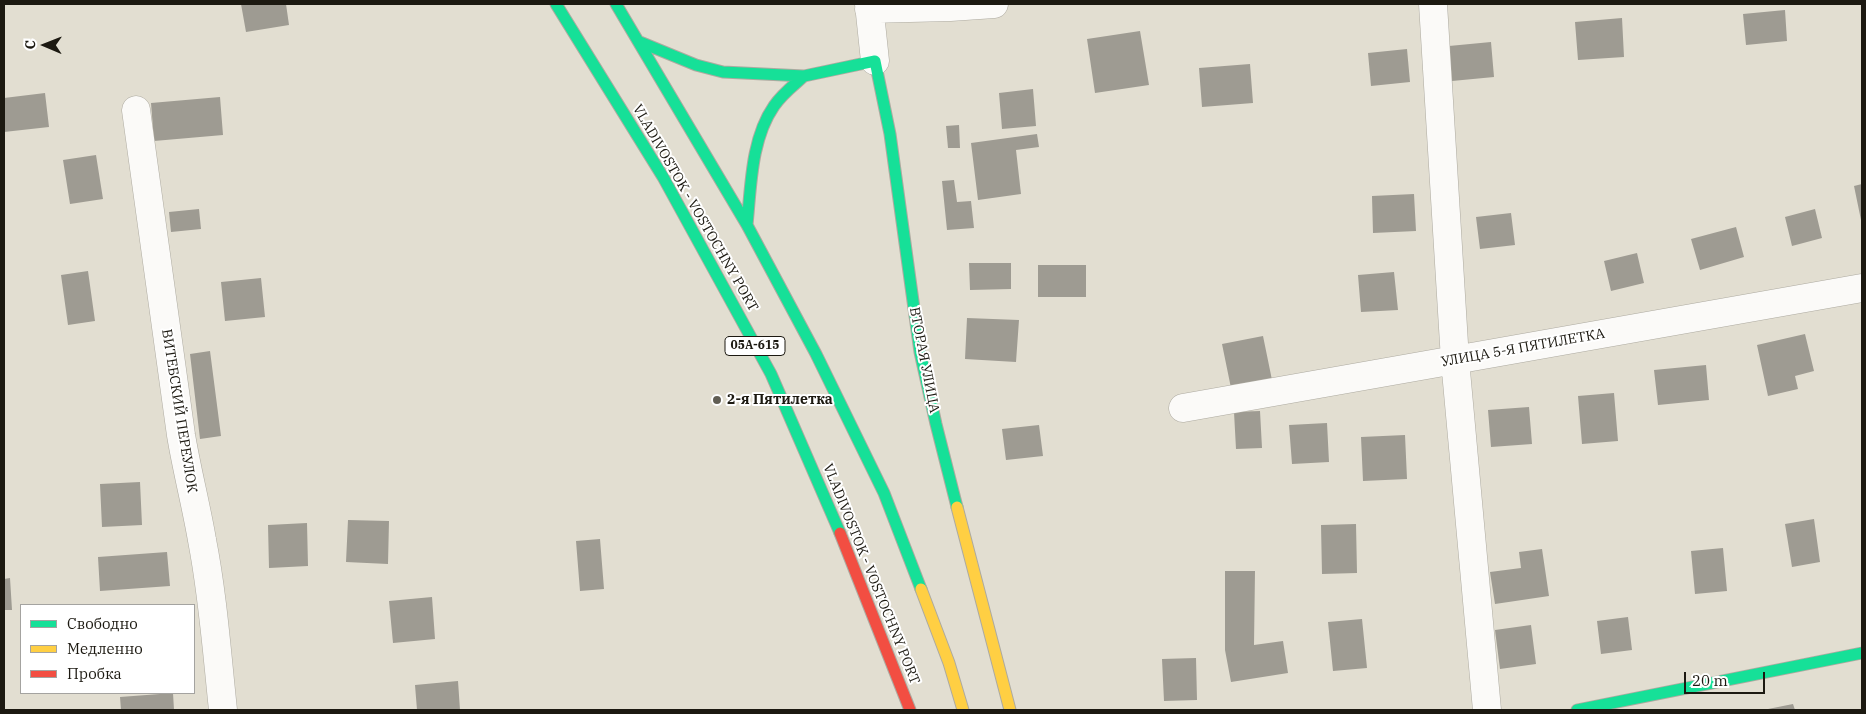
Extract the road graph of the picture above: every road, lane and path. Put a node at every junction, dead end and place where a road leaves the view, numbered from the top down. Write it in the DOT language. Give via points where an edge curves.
graph roads {
  1 [pos="556,4"];
  2 [pos="616,4"];
  3 [pos="994,4"];
  4 [pos="1433,4"];
  5 [pos="869,6"];
  6 [pos="640,42"];
  7 [pos="875,61"];
  8 [pos="804,76"];
  9 [pos="136,110"];
  10 [pos="747,225"];
  11 [pos="1862,288"];
  12 [pos="1455,360"];
  13 [pos="1183,408"];
  14 [pos="1862,653"];
  15 [pos="224,710"];
  16 [pos="910,710"];
  17 [pos="963,710"];
  18 [pos="1010,710"];
  19 [pos="1487,710"];
  20 [pos="1577,710"];
  1 -- 16 [label="main road, VLADIVOSTOK - VOSTOCHNY PORT / 05А-615" via="663,177 771,374 850,555"];
  2 -- 6 [label="main road, 05А-615"];
  3 -- 5 [label="street"];
  4 -- 12 [label="street"];
  5 -- 7 [label="street, ВТОРАЯ УЛИЦА"];
  6 -- 8 [label="main road" via="696,65 723,72"];
  6 -- 10 [label="main road, 05А-615"];
  7 -- 8 [label="main road"];
  7 -- 18 [label="main road, ВТОРАЯ УЛИЦА" via="890,134 920,352"];
  8 -- 10 [label="main road" via="773,107 761,129"];
  9 -- 15 [label="street, ВИТЕБСКИЙ ПЕРЕУЛОК" via="181,435 212,605"];
  10 -- 17 [label="main road, 05А-615" via="816,354 884,493 949,663"];
  11 -- 12 [label="street, УЛИЦА 5-Я ПЯТИЛЕТКА"];
  12 -- 13 [label="street, УЛИЦА 5-Я ПЯТИЛЕТКА"];
  12 -- 19 [label="street"];
  14 -- 20 [label="main road"];
}
